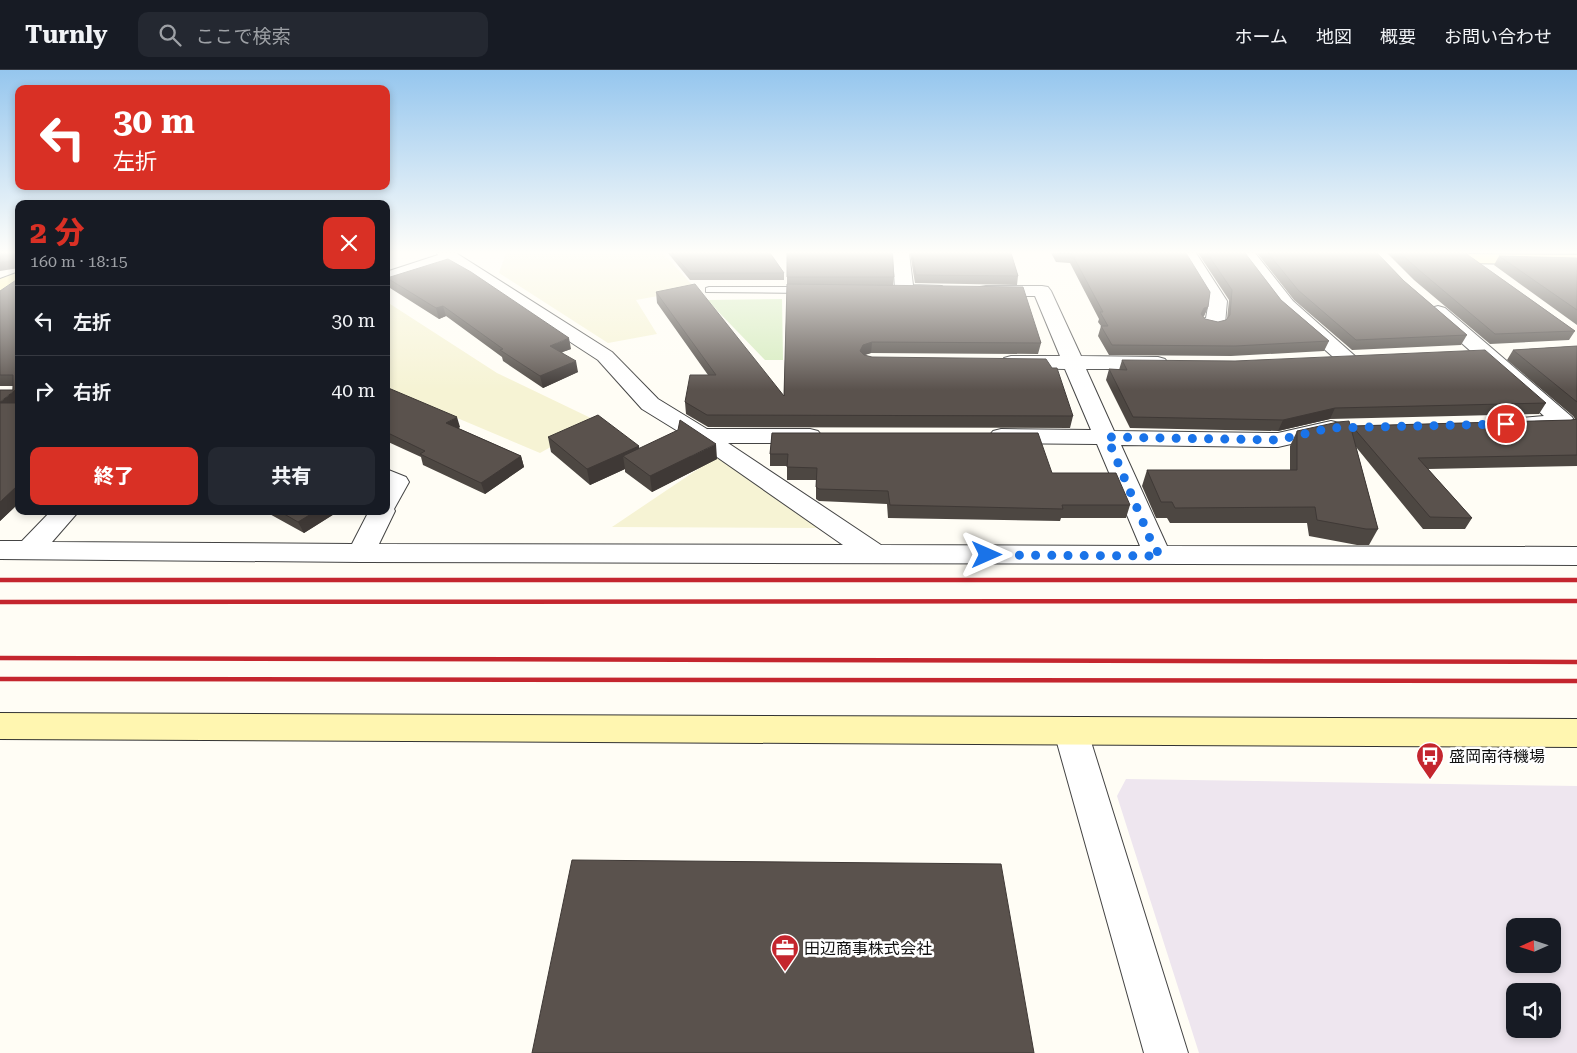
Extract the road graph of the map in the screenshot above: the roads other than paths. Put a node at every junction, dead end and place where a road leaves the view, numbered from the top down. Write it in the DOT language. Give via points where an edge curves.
graph roads {
  1 [pos="516,299"];
  2 [pos="1045,299"];
  3 [pos="1217,299"];
  4 [pos="1281,299"];
  5 [pos="1424,299"];
  6 [pos="1209,323"];
  7 [pos="1513,351"];
  8 [pos="1485,352"];
  9 [pos="1456,354"];
  10 [pos="991,361"];
  11 [pos="1319,361"];
  12 [pos="1073,362"];
  13 [pos="1181,363"];
  14 [pos="1506,424"];
  15 [pos="1349,428"];
  16 [pos="702,436"];
  17 [pos="828,436"];
  18 [pos="983,436"];
  19 [pos="1107,437"];
  20 [pos="390,478"];
  21 [pos="390,495"];
  22 [pos="62,515"];
  23 [pos="380,515"];
  24 [pos="0,550"];
  25 [pos="28,550"];
  26 [pos="361,553"];
  27 [pos="875,554"];
  28 [pos="1160,556"];
  29 [pos="1577,556"];
  30 [pos="0,726"];
  31 [pos="1071,732"];
  32 [pos="1577,733"];
  33 [pos="1166,1053"];
  1 -- 16 [label="street" via="605,356 650,404"];
  2 -- 12 [label="street"];
  3 -- 6 [label="street" via="1215,324"];
  4 -- 11 [label="street" via="1358,359"];
  5 -- 8 [label="street"];
  7 -- 8 [label="street"];
  8 -- 9 [label="street"];
  8 -- 14 [label="street" via="1564,422"];
  10 -- 12 [label="street"];
  12 -- 13 [label="street"];
  12 -- 19 [label="street"];
  15 -- 19 [label="street" via="1330,428 1278,440"];
  16 -- 17 [label="street"];
  16 -- 27 [label="street"];
  18 -- 19 [label="street"];
  19 -- 28 [label="street"];
  20 -- 21 [label="street" via="397,482"];
  22 -- 25 [label="street"];
  23 -- 26 [label="street"];
  24 -- 25 [label="street"];
  25 -- 26 [label="street"];
  26 -- 27 [label="street"];
  27 -- 28 [label="street"];
  28 -- 29 [label="street"];
  30 -- 31 [label="street"];
  31 -- 32 [label="street"];
  31 -- 33 [label="street"];
}
